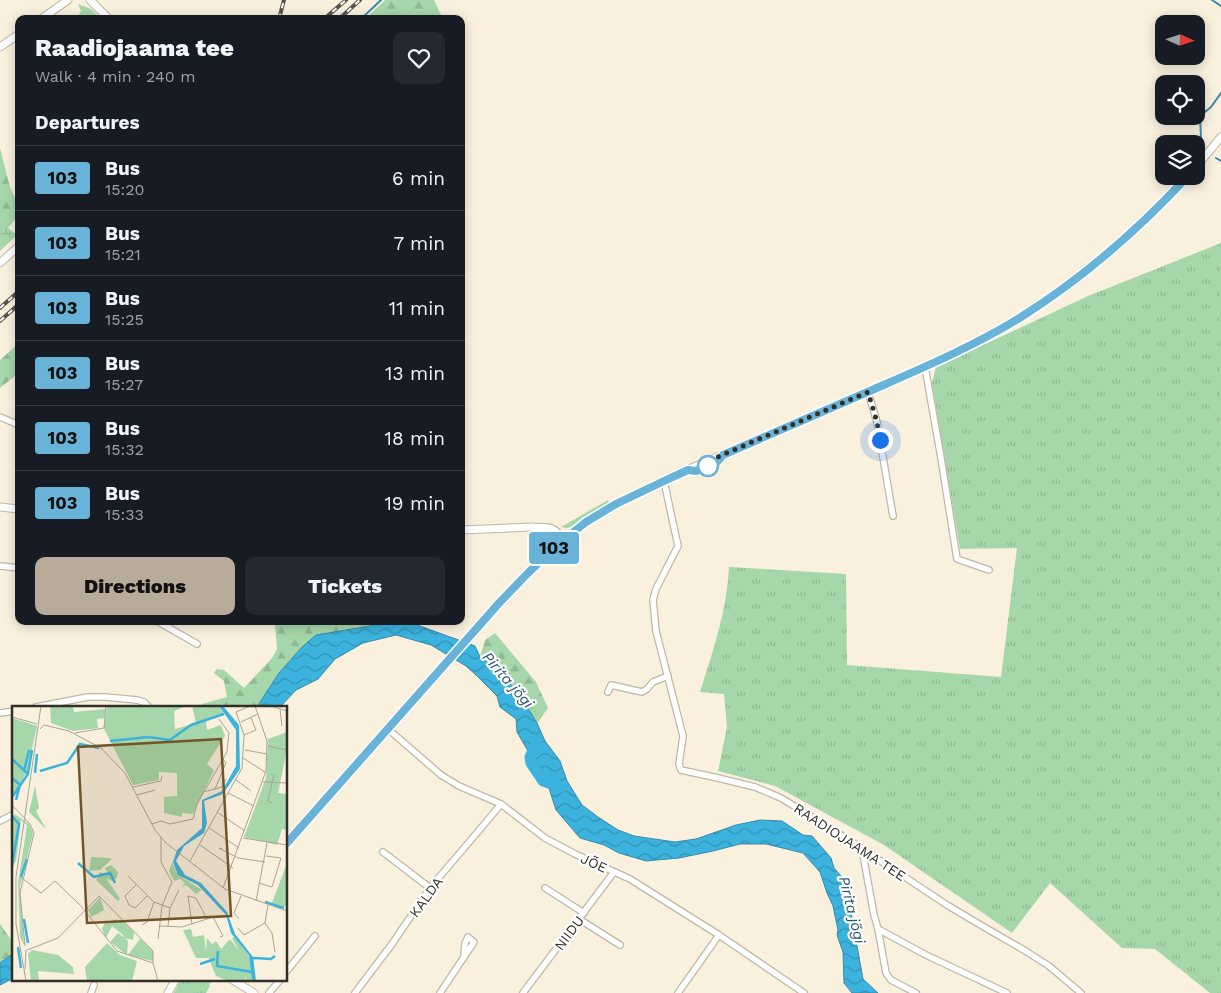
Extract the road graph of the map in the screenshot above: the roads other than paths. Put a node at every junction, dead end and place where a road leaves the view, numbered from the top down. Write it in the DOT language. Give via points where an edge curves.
graph roads {
  1 [pos="68,0"];
  2 [pos="90,0"];
  3 [pos="47,15"];
  4 [pos="105,15"];
  5 [pos="15,37"];
  6 [pos="0,47"];
  7 [pos="1221,137"];
  8 [pos="1205,156"];
  9 [pos="1180,185"];
  10 [pos="15,250"];
  11 [pos="0,263"];
  12 [pos="925,367"];
  13 [pos="868,392"];
  14 [pos="0,417"];
  15 [pos="15,423"];
  16 [pos="664,481"];
  17 [pos="0,507"];
  18 [pos="15,509"];
  19 [pos="893,516"];
  20 [pos="533,527"];
  21 [pos="465,530"];
  22 [pos="565,539"];
  23 [pos="556,546"];
  24 [pos="0,566"];
  25 [pos="15,568"];
  26 [pos="989,570"];
  27 [pos="164,625"];
  28 [pos="197,644"];
  29 [pos="668,676"];
  30 [pos="608,692"];
  31 [pos="41,706"];
  32 [pos="148,706"];
  33 [pos="388,729"];
  34 [pos="500,804"];
  35 [pos="12,815"];
  36 [pos="0,821"];
  37 [pos="288,842"];
  38 [pos="862,849"];
  39 [pos="383,852"];
  40 [pos="614,872"];
  41 [pos="430,888"];
  42 [pos="545,888"];
  43 [pos="584,913"];
  44 [pos="579,919"];
  45 [pos="878,929"];
  46 [pos="719,935"];
  47 [pos="315,936"];
  48 [pos="620,945"];
  49 [pos="464,956"];
  50 [pos="288,970"];
  51 [pos="175,980"];
  52 [pos="233,980"];
  53 [pos="279,980"];
  54 [pos="94,985"];
  55 [pos="91,993"];
  56 [pos="168,993"];
  57 [pos="254,993"];
  58 [pos="270,993"];
  59 [pos="355,993"];
  60 [pos="440,993"];
  61 [pos="523,993"];
  62 [pos="678,993"];
  63 [pos="804,993"];
  64 [pos="916,993"];
  65 [pos="1007,993"];
  66 [pos="1081,993"];
  1 -- 3 [label="street"];
  2 -- 4 [label="street"];
  5 -- 6 [label="street"];
  7 -- 8 [label="street"];
  9 -- 12 [label="street" via="1117,246 1072,283 1020,318"];
  10 -- 11 [label="street"];
  12 -- 13 [label="street"];
  12 -- 26 [label="street" via="957,560"];
  13 -- 16 [label="street"];
  13 -- 19 [label="street" via="877,422"];
  14 -- 15 [label="street"];
  16 -- 22 [label="street" via="616,504"];
  16 -- 29 [label="street, RAADIOJAAMA TEE" via="678,546 652,600"];
  17 -- 18 [label="street"];
  20 -- 21 [label="street"];
  20 -- 22 [label="street" via="556,529"];
  20 -- 23 [label="street" via="548,535"];
  22 -- 23 [label="street"];
  23 -- 33 [label="street" via="500,602"];
  24 -- 25 [label="street"];
  27 -- 28 [label="street"];
  29 -- 30 [label="street" via="653,682 642,692 611,686"];
  29 -- 38 [label="street, RAADIOJAAMA TEE" via="683,736 681,770 755,787 782,798"];
  31 -- 32 [label="street" via="105,697 137,700"];
  33 -- 34 [label="street, JÕE" via="441,775"];
  33 -- 37 [label="street"];
  34 -- 40 [label="street, JÕE" via="545,838"];
  34 -- 41 [label="street, KALDA"];
  35 -- 36 [label="street"];
  38 -- 45 [label="street"];
  38 -- 66 [label="street, RAADIOJAAMA TEE" via="1040,960"];
  39 -- 41 [label="street"];
  40 -- 43 [label="street, NIIDU"];
  40 -- 46 [label="street, JÕE"];
  41 -- 59 [label="street, KALDA"];
  42 -- 43 [label="street"];
  43 -- 44 [label="street, NIIDU"];
  44 -- 48 [label="street"];
  44 -- 61 [label="street, NIIDU"];
  45 -- 64 [label="street" via="886,973 891,980"];
  45 -- 65 [label="street"];
  46 -- 62 [label="street"];
  46 -- 63 [label="street, JÕE"];
  47 -- 50 [label="street"];
  49 -- 60 [label="street"];
  51 -- 56 [label="street"];
  52 -- 57 [label="street"];
  53 -- 58 [label="street"];
  54 -- 55 [label="street"];
}
